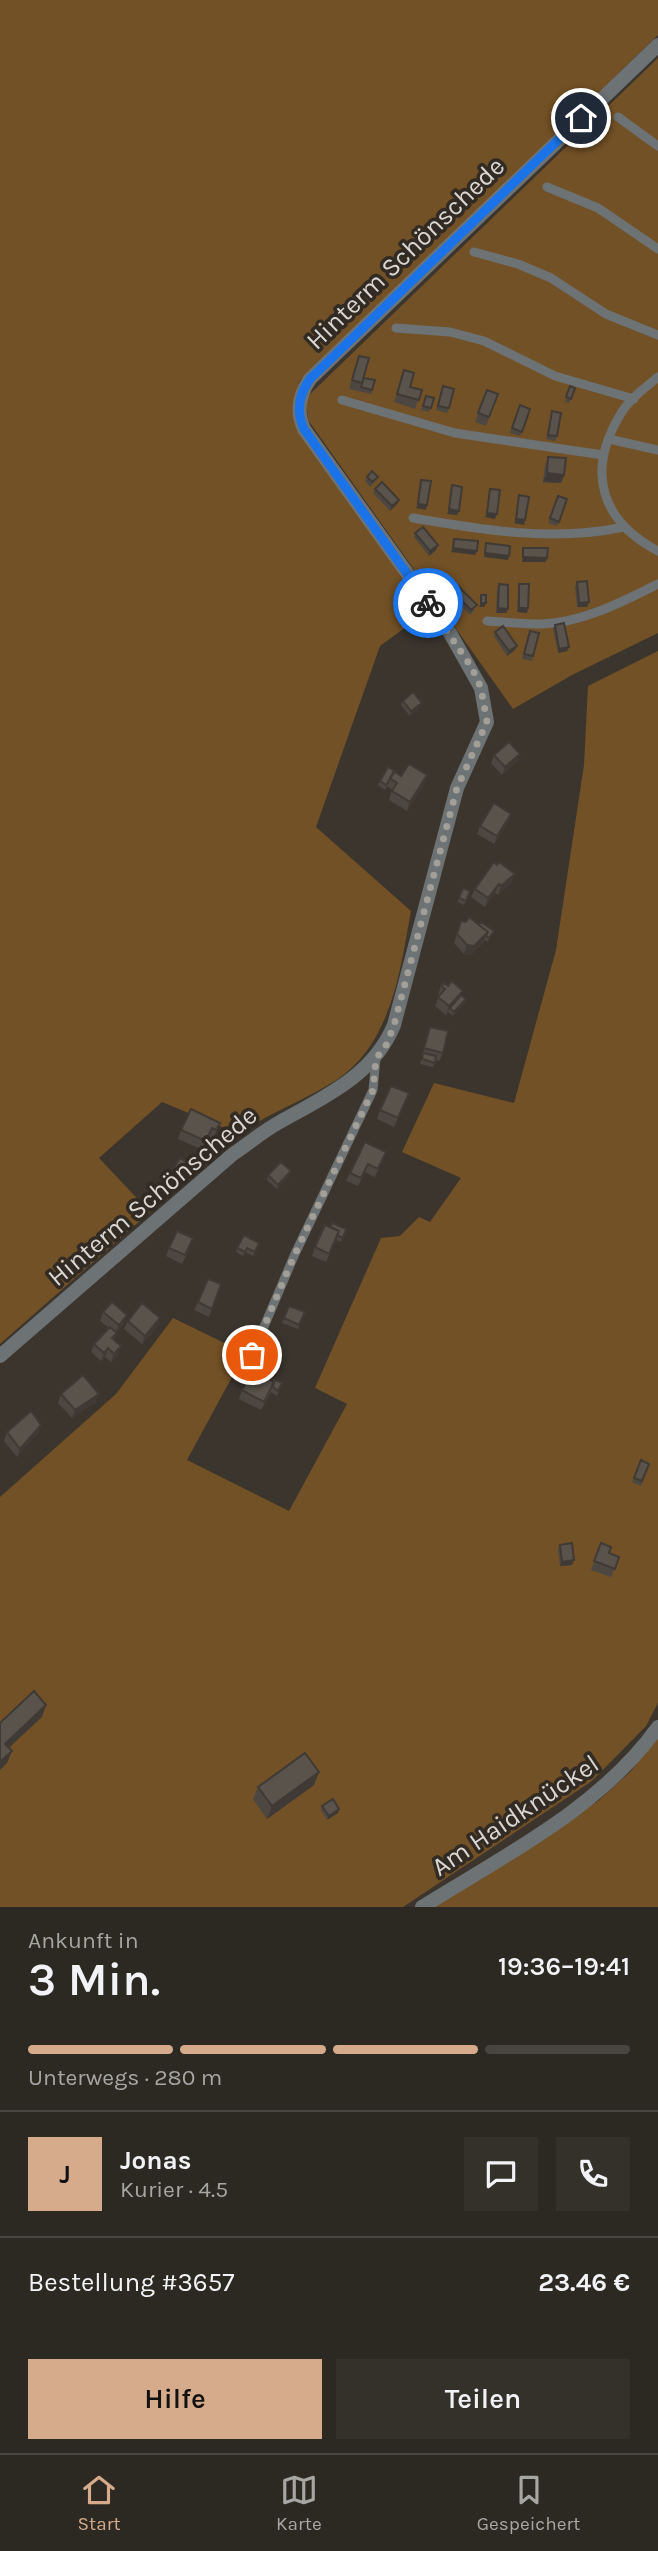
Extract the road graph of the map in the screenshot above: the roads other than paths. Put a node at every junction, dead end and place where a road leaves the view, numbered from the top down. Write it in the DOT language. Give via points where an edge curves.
graph roads {
  1 [pos="658,45"];
  2 [pos="618,117"];
  3 [pos="658,146"];
  4 [pos="547,187"];
  5 [pos="658,249"];
  6 [pos="474,252"];
  7 [pos="396,328"];
  8 [pos="658,335"];
  9 [pos="658,377"];
  10 [pos="634,399"];
  11 [pos="342,400"];
  12 [pos="609,439"];
  13 [pos="658,450"];
  14 [pos="603,455"];
  15 [pos="413,518"];
  16 [pos="624,527"];
  17 [pos="658,551"];
  18 [pos="658,584"];
  19 [pos="487,621"];
  20 [pos="376,1058"];
  21 [pos="252,1355"];
  22 [pos="0,1356"];
  23 [pos="658,1727"];
  24 [pos="422,1907"];
  1 -- 20 [label="street, Hinterm Schönschede" via="310,379 300,399 304,429 472,668 487,722 457,788 394,1025"];
  2 -- 3 [label="lane"];
  4 -- 5 [label="lane" via="598,208"];
  6 -- 8 [label="lane" via="551,278 614,318"];
  7 -- 10 [label="lane" via="450,332 484,341 555,376"];
  9 -- 10 [label="lane"];
  10 -- 12 [label="lane" via="620,414"];
  11 -- 14 [label="lane" via="456,433"];
  12 -- 13 [label="lane"];
  12 -- 14 [label="lane"];
  14 -- 16 [label="lane" via="607,503"];
  15 -- 16 [label="lane" via="502,533 594,533"];
  16 -- 17 [label="lane"];
  18 -- 19 [label="lane" via="571,619 543,624"];
  20 -- 21 [label="lane, Hinterm Schönschede" via="373,1090"];
  20 -- 22 [label="street, Hinterm Schönschede" via="330,1095 233,1154"];
  23 -- 24 [label="street, Am Haidknückel" via="597,1794"];
}
